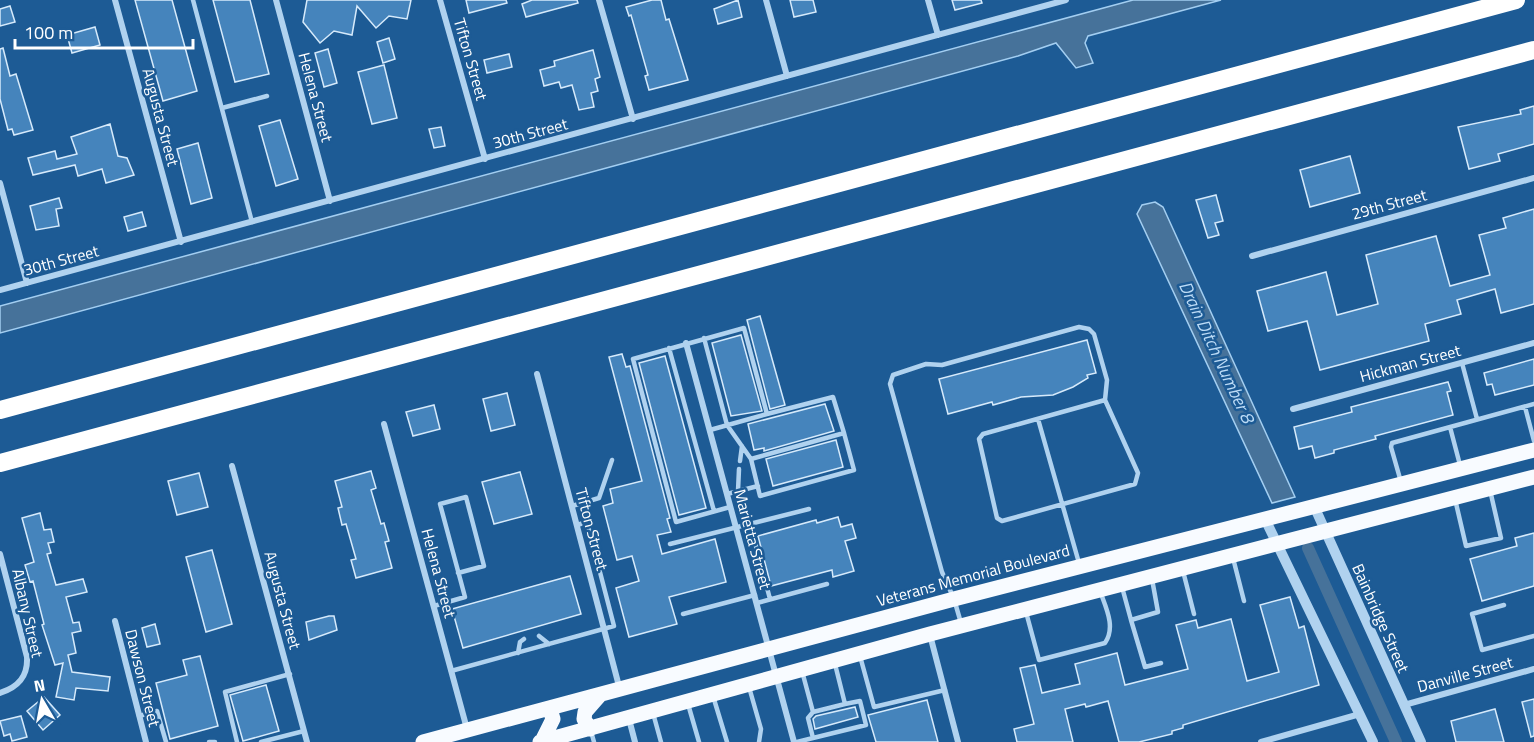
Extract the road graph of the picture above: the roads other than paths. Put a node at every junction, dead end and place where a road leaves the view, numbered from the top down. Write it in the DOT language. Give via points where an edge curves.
graph roads {
  1 [pos="115,0"];
  2 [pos="193,0"];
  3 [pos="276,0"];
  4 [pos="441,0"];
  5 [pos="598,0"];
  6 [pos="766,0"];
  7 [pos="928,0"];
  8 [pos="1066,0"];
  9 [pos="1516,0"];
  10 [pos="938,35"];
  11 [pos="1534,50"];
  12 [pos="787,76"];
  13 [pos="267,96"];
  14 [pos="222,108"];
  15 [pos="633,119"];
  16 [pos="485,159"];
  17 [pos="1534,178"];
  18 [pos="0,183"];
  19 [pos="330,201"];
  20 [pos="252,222"];
  21 [pos="181,242"];
  22 [pos="1251,256"];
  23 [pos="27,283"];
  24 [pos="0,290"];
  25 [pos="704,338"];
  26 [pos="686,343"];
  27 [pos="1534,343"];
  28 [pos="669,348"];
  29 [pos="1462,363"];
  30 [pos="537,374"];
  31 [pos="1105,400"];
  32 [pos="1534,404"];
  33 [pos="1525,407"];
  34 [pos="0,410"];
  35 [pos="1293,410"];
  36 [pos="766,414"];
  37 [pos="1038,418"];
  38 [pos="1477,419"];
  39 [pos="384,424"];
  40 [pos="727,425"];
  41 [pos="1450,427"];
  42 [pos="710,430"];
  43 [pos="844,433"];
  44 [pos="1534,441"];
  45 [pos="742,446"];
  46 [pos="1534,450"];
  47 [pos="751,459"];
  48 [pos="612,460"];
  49 [pos="740,461"];
  50 [pos="0,463"];
  51 [pos="232,466"];
  52 [pos="1461,468"];
  53 [pos="740,469"];
  54 [pos="1534,477"];
  55 [pos="1401,482"];
  56 [pos="758,486"];
  57 [pos="1489,487"];
  58 [pos="738,491"];
  59 [pos="727,494"];
  60 [pos="1454,496"];
  61 [pos="1062,505"];
  62 [pos="572,506"];
  63 [pos="1314,506"];
  64 [pos="730,507"];
  65 [pos="809,509"];
  66 [pos="714,511"];
  67 [pos="1265,519"];
  68 [pos="750,524"];
  69 [pos="577,525"];
  70 [pos="736,528"];
  71 [pos="1325,531"];
  72 [pos="1278,543"];
  73 [pos="670,544"];
  74 [pos="0,555"];
  75 [pos="1232,555"];
  76 [pos="1080,566"];
  77 [pos="1183,568"];
  78 [pos="458,573"];
  79 [pos="1151,576"];
  80 [pos="827,584"];
  81 [pos="1121,584"];
  82 [pos="1100,590"];
  83 [pos="754,595"];
  84 [pos="770,599"];
  85 [pos="954,599"];
  86 [pos="1244,601"];
  87 [pos="757,603"];
  88 [pos="1504,605"];
  89 [pos="434,606"];
  90 [pos="1026,609"];
  91 [pos="684,614"];
  92 [pos="1194,614"];
  93 [pos="1131,620"];
  94 [pos="115,621"];
  95 [pos="962,626"];
  96 [pos="604,629"];
  97 [pos="930,634"];
  98 [pos="539,636"];
  99 [pos="1534,636"];
  100 [pos="524,639"];
  101 [pos="549,644"];
  102 [pos="769,648"];
  103 [pos="518,653"];
  104 [pos="860,653"];
  105 [pos="834,660"];
  106 [pos="1161,663"];
  107 [pos="801,669"];
  108 [pos="1534,669"];
  109 [pos="451,671"];
  110 [pos="290,674"];
  111 [pos="776,676"];
  112 [pos="748,684"];
  113 [pos="620,690"];
  114 [pos="945,690"];
  115 [pos="0,693"];
  116 [pos="712,694"];
  117 [pos="599,696"];
  118 [pos="687,701"];
  119 [pos="845,704"];
  120 [pos="1404,705"];
  121 [pos="550,709"];
  122 [pos="652,711"];
  123 [pos="813,712"];
  124 [pos="1360,714"];
  125 [pos="139,716"];
  126 [pos="629,718"];
  127 [pos="828,727"];
  128 [pos="467,730"];
  129 [pos="304,731"];
  130 [pos="829,734"];
  131 [pos="592,735"];
  132 [pos="813,738"];
  133 [pos="559,740"];
  134 [pos="146,742"];
  135 [pos="166,742"];
  136 [pos="209,742"];
  137 [pos="215,742"];
  138 [pos="237,742"];
  139 [pos="261,742"];
  140 [pos="307,742"];
  141 [pos="423,742"];
  142 [pos="541,742"];
  143 [pos="635,742"];
  144 [pos="661,742"];
  145 [pos="699,742"];
  146 [pos="727,742"];
  147 [pos="759,742"];
  148 [pos="796,742"];
  149 [pos="958,742"];
  150 [pos="1261,742"];
  151 [pos="1373,742"];
  152 [pos="1421,742"];
  1 -- 21 [label="street, Augusta Street"];
  2 -- 14 [label="lane"];
  3 -- 19 [label="street, Helena Street"];
  4 -- 16 [label="street, Tifton Street"];
  5 -- 15 [label="street"];
  6 -- 12 [label="street"];
  7 -- 10 [label="street"];
  8 -- 10 [label="street, 30th Street"];
  9 -- 34 [label="highway"];
  10 -- 12 [label="street, 30th Street"];
  11 -- 50 [label="highway"];
  12 -- 15 [label="street, 30th Street"];
  13 -- 14 [label="lane"];
  14 -- 20 [label="lane"];
  15 -- 16 [label="street, 30th Street"];
  16 -- 19 [label="street, 30th Street"];
  17 -- 22 [label="street, 29th Street"];
  18 -- 23 [label="street"];
  19 -- 20 [label="street, 30th Street"];
  20 -- 21 [label="street, 30th Street"];
  21 -- 23 [label="street, 30th Street"];
  23 -- 24 [label="street, 30th Street"];
  25 -- 26 [label="lane"];
  25 -- 36 [label="lane" via="744,328"];
  25 -- 40 [label="lane"];
  26 -- 28 [label="lane"];
  26 -- 42 [label="street, Marietta Street"];
  27 -- 29 [label="street, Hickman Street"];
  28 -- 66 [label="lane"];
  28 -- 66 [label="lane" via="633,359 676,522"];
  29 -- 35 [label="street, Hickman Street"];
  29 -- 38 [label="lane"];
  30 -- 62 [label="street, Tifton Street"];
  31 -- 37 [label="lane"];
  31 -- 61 [label="lane" via="1138,478 1135,484"];
  31 -- 85 [label="lane" via="1107,380 1094,334 1084,327 893,375 890,384 939,561"];
  32 -- 33 [label="lane"];
  33 -- 38 [label="lane"];
  33 -- 44 [label="lane"];
  36 -- 40 [label="lane"];
  36 -- 43 [label="lane" via="833,397"];
  37 -- 61 [label="lane"];
  37 -- 61 [label="lane" via="983,434 979,439 997,518 1007,521"];
  38 -- 41 [label="lane"];
  39 -- 89 [label="street, Helena Street"];
  40 -- 42 [label="lane"];
  40 -- 45 [label="lane"];
  41 -- 52 [label="lane"];
  41 -- 55 [label="lane" via="1392,443"];
  42 -- 59 [label="street, Marietta Street"];
  43 -- 47 [label="lane"];
  43 -- 56 [label="lane" via="854,470 760,496"];
  45 -- 47 [label="lane"];
  45 -- 49 [label="lane"];
  46 -- 52 [label="main road, Veterans Memorial Boulevard"];
  47 -- 56 [label="lane"];
  48 -- 62 [label="lane" via="599,498"];
  51 -- 110 [label="street, Augusta Street"];
  52 -- 55 [label="main road, Veterans Memorial Boulevard"];
  53 -- 58 [label="lane"];
  54 -- 57 [label="main road"];
  55 -- 63 [label="main road, Veterans Memorial Boulevard"];
  56 -- 58 [label="lane"];
  57 -- 60 [label="main road"];
  57 -- 60 [label="lane" via="1501,538 1466,546"];
  58 -- 59 [label="lane"];
  59 -- 64 [label="street, Marietta Street"];
  60 -- 71 [label="main road"];
  61 -- 76 [label="lane"];
  62 -- 69 [label="street, Tifton Street"];
  63 -- 67 [label="main road, Veterans Memorial Boulevard"];
  63 -- 71 [label="street, Bainbridge Street"];
  64 -- 66 [label="lane"];
  64 -- 70 [label="street, Marietta Street"];
  65 -- 68 [label="lane"];
  67 -- 72 [label="street"];
  67 -- 76 [label="main road, Veterans Memorial Boulevard"];
  68 -- 70 [label="lane"];
  68 -- 84 [label="lane"];
  69 -- 96 [label="street, Tifton Street"];
  69 -- 96 [label="lane" via="587,522 614,626"];
  70 -- 73 [label="lane"];
  70 -- 83 [label="street, Marietta Street"];
  71 -- 72 [label="main road"];
  71 -- 120 [label="street, Bainbridge Street"];
  72 -- 75 [label="main road"];
  72 -- 124 [label="street"];
  74 -- 115 [label="street, Albany Street" via="27,657 24,678"];
  75 -- 77 [label="main road"];
  75 -- 86 [label="lane"];
  76 -- 85 [label="main road, Veterans Memorial Boulevard"];
  77 -- 79 [label="main road"];
  77 -- 92 [label="lane"];
  78 -- 78 [label="lane" via="440,504 466,497 484,566"];
  78 -- 89 [label="lane" via="465,597"];
  79 -- 81 [label="main road"];
  79 -- 93 [label="lane" via="1158,612"];
  80 -- 84 [label="lane"];
  81 -- 82 [label="main road"];
  81 -- 93 [label="lane"];
  82 -- 90 [label="main road"];
  82 -- 90 [label="lane" via="1111,635 1105,643 1039,660"];
  83 -- 87 [label="street, Marietta Street"];
  83 -- 91 [label="lane"];
  84 -- 87 [label="lane"];
  85 -- 95 [label="lane"];
  85 -- 102 [label="main road, Veterans Memorial Boulevard"];
  87 -- 102 [label="street, Marietta Street"];
  88 -- 99 [label="lane" via="1472,614 1482,650"];
  89 -- 109 [label="street, Helena Street"];
  90 -- 95 [label="main road"];
  93 -- 106 [label="lane" via="1145,667"];
  94 -- 125 [label="street, Dawson Street"];
  95 -- 97 [label="main road"];
  96 -- 101 [label="lane"];
  96 -- 113 [label="street, Tifton Street"];
  97 -- 104 [label="main road"];
  97 -- 114 [label="street"];
  98 -- 101 [label="lane"];
  100 -- 103 [label="lane"];
  101 -- 103 [label="lane"];
  102 -- 111 [label="street, Marietta Street"];
  102 -- 113 [label="main road, Veterans Memorial Boulevard"];
  103 -- 109 [label="lane"];
  104 -- 105 [label="main road"];
  104 -- 114 [label="lane" via="874,708"];
  105 -- 107 [label="main road"];
  105 -- 119 [label="lane"];
  107 -- 111 [label="main road"];
  107 -- 123 [label="lane"];
  108 -- 120 [label="street, Danville Street"];
  109 -- 128 [label="street, Helena Street"];
  110 -- 129 [label="street, Augusta Street"];
  110 -- 138 [label="lane" via="225,692"];
  111 -- 112 [label="main road"];
  111 -- 148 [label="street, Marietta Street"];
  112 -- 116 [label="main road"];
  112 -- 147 [label="lane" via="761,729"];
  113 -- 117 [label="main road, Veterans Memorial Boulevard"];
  114 -- 149 [label="street"];
  116 -- 118 [label="main road"];
  116 -- 146 [label="lane"];
  117 -- 121 [label="main road, Veterans Memorial Boulevard"];
  117 -- 131 [label="main road" via="585,712"];
  118 -- 122 [label="main road"];
  118 -- 145 [label="lane"];
  119 -- 123 [label="lane"];
  119 -- 130 [label="lane" via="860,701 866,725"];
  120 -- 152 [label="street, Bainbridge Street"];
  121 -- 128 [label="main road, Veterans Memorial Boulevard"];
  121 -- 142 [label="main road" via="553,719"];
  122 -- 126 [label="main road"];
  122 -- 144 [label="lane"];
  123 -- 132 [label="lane" via="808,718"];
  124 -- 150 [label="street"];
  124 -- 151 [label="street"];
  125 -- 134 [label="street, Dawson Street"];
  125 -- 135 [label="lane" via="157,711"];
  126 -- 131 [label="main road"];
  126 -- 143 [label="street"];
  127 -- 130 [label="lane"];
  128 -- 141 [label="main road, Veterans Memorial Boulevard"];
  129 -- 139 [label="lane"];
  129 -- 140 [label="street, Augusta Street"];
  130 -- 132 [label="lane"];
  131 -- 133 [label="main road"];
  132 -- 148 [label="lane"];
  133 -- 142 [label="main road"];
  136 -- 137 [label="lane"];
}
